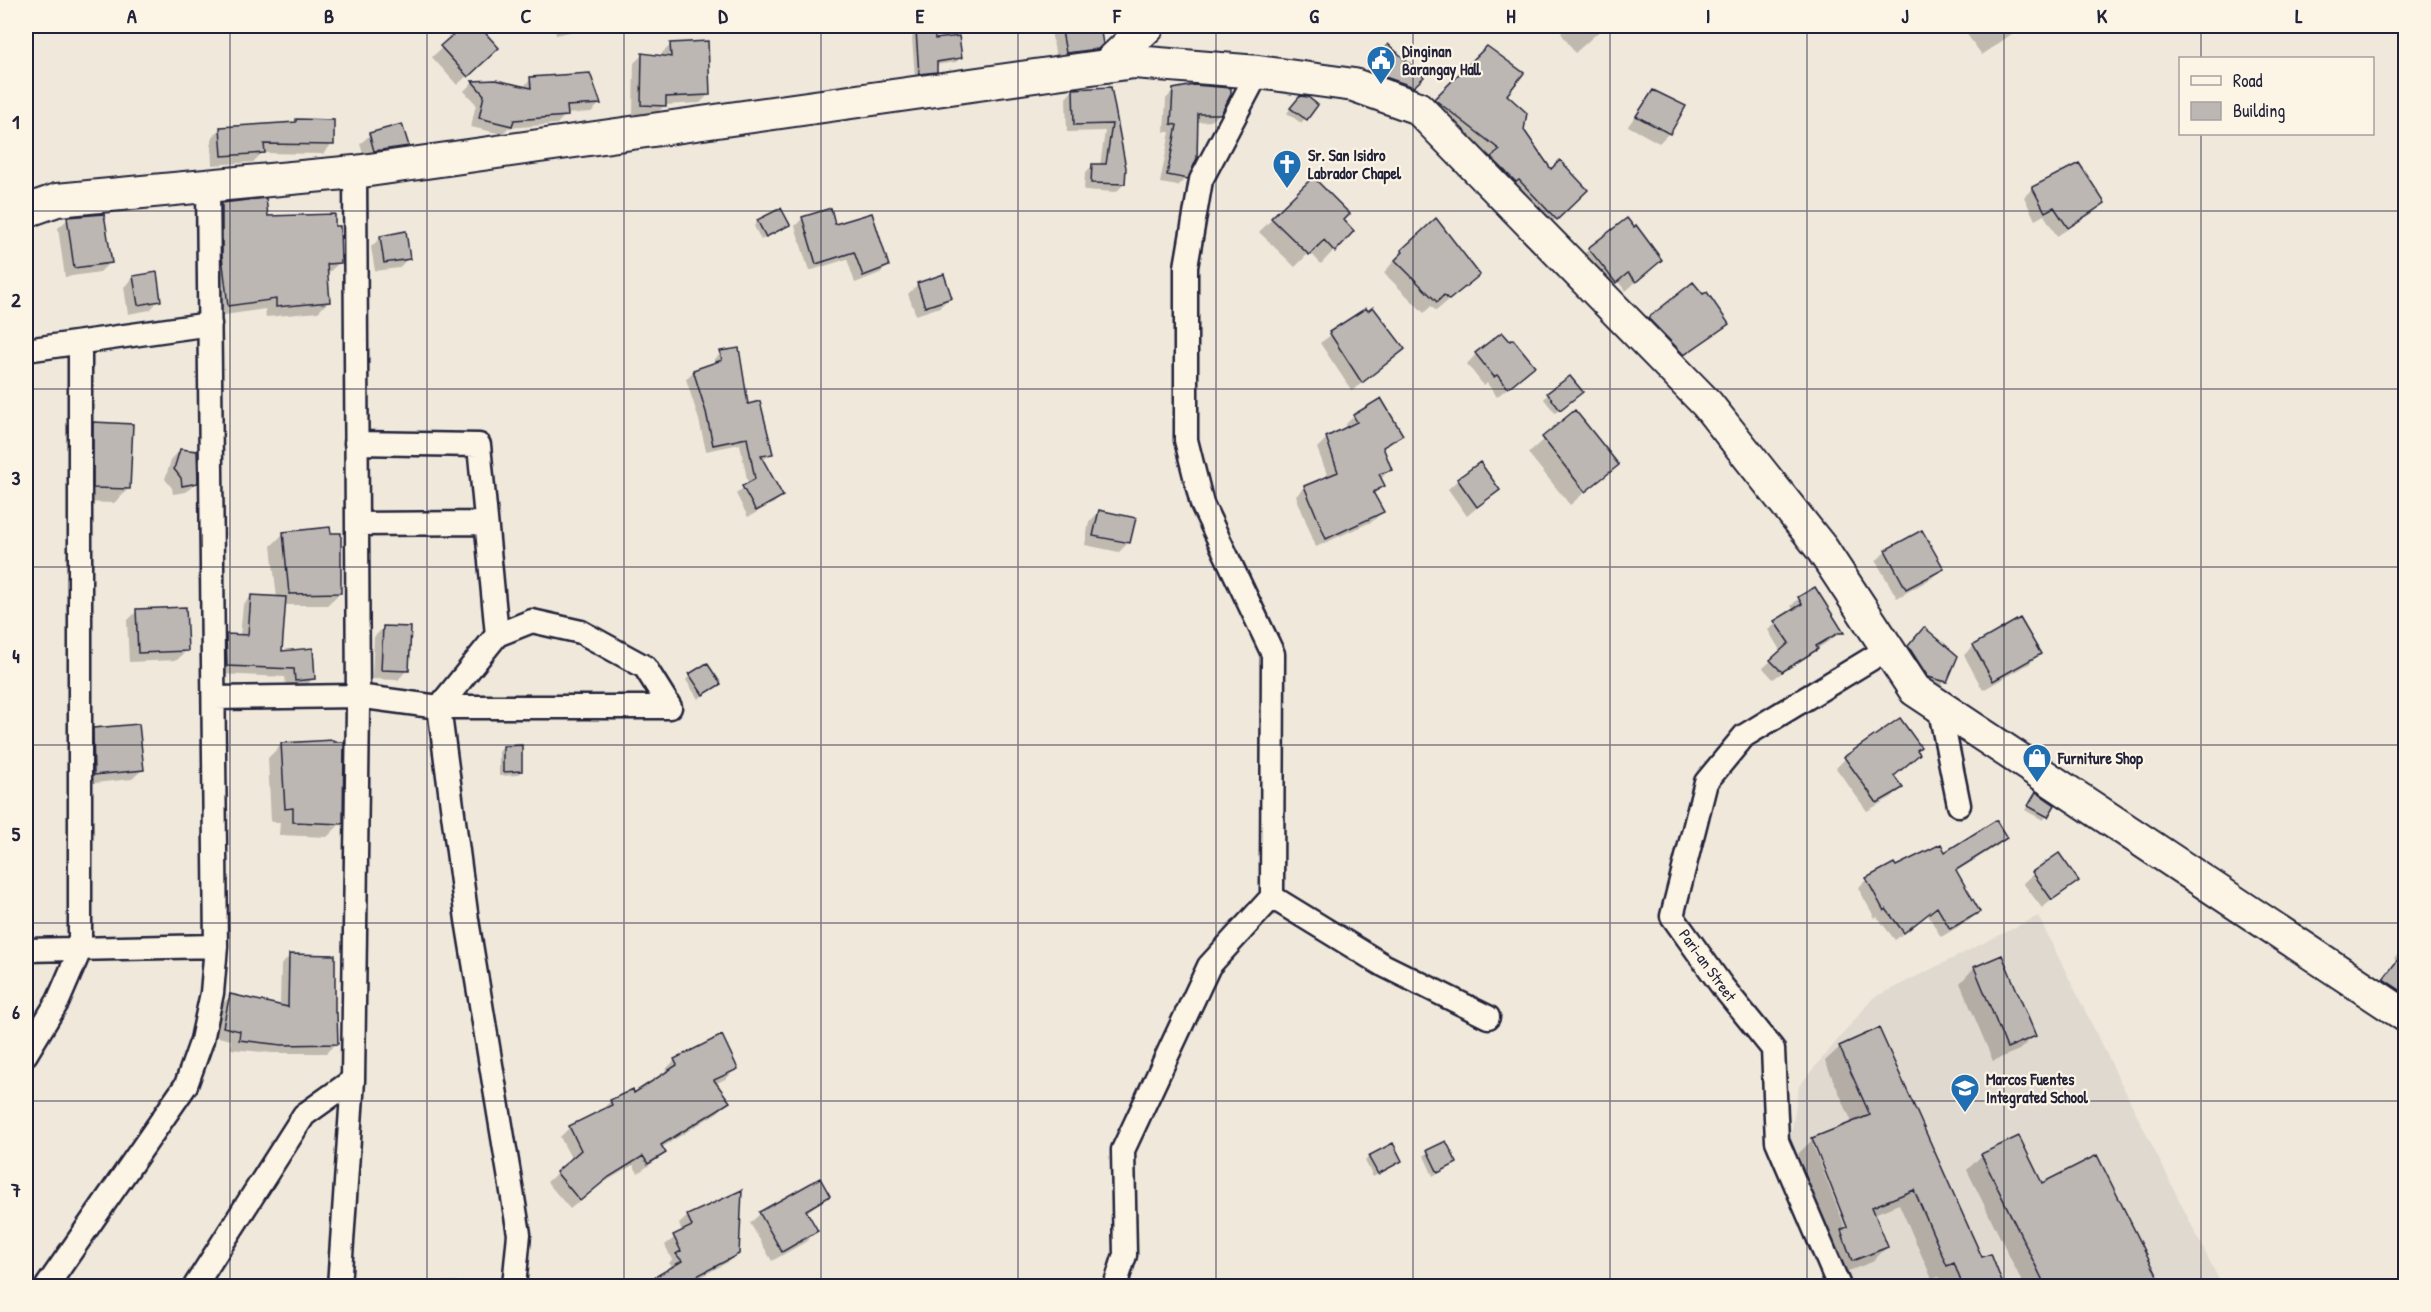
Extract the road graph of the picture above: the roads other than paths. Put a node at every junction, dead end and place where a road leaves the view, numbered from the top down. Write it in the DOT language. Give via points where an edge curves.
graph roads {
  1 [pos="1148,26"];
  2 [pos="1106,66"];
  3 [pos="1258,72"];
  4 [pos="355,172"];
  5 [pos="208,185"];
  6 [pos="26,212"];
  7 [pos="210,324"];
  8 [pos="80,343"];
  9 [pos="26,350"];
  10 [pos="356,443"];
  11 [pos="486,523"];
  12 [pos="357,524"];
  13 [pos="496,635"];
  14 [pos="1888,648"];
  15 [pos="357,696"];
  16 [pos="215,698"];
  17 [pos="1939,706"];
  18 [pos="439,707"];
  19 [pos="1959,806"];
  20 [pos="1272,897"];
  21 [pos="216,946"];
  22 [pos="26,950"];
  23 [pos="80,950"];
  24 [pos="2406,1016"];
  25 [pos="1488,1017"];
  26 [pos="26,1054"];
  27 [pos="353,1080"];
  28 [pos="47,1287"];
  29 [pos="195,1287"];
  30 [pos="339,1287"];
  31 [pos="514,1287"];
  32 [pos="1115,1287"];
  33 [pos="1839,1287"];
  1 -- 2 [label="main road"];
  2 -- 3 [label="main road" via="1134,62"];
  2 -- 4 [label="main road"];
  3 -- 14 [label="main road" via="1354,85 1418,108 1707,404 1822,549"];
  3 -- 20 [label="street" via="1202,180 1186,267 1186,440 1202,504 1273,654"];
  4 -- 5 [label="main road"];
  4 -- 10 [label="street"];
  5 -- 6 [label="main road" via="57,200"];
  5 -- 7 [label="street"];
  7 -- 8 [label="street"];
  7 -- 16 [label="street"];
  8 -- 9 [label="street"];
  8 -- 23 [label="street"];
  10 -- 11 [label="street" via="478,445"];
  10 -- 12 [label="street"];
  11 -- 12 [label="street"];
  11 -- 13 [label="street"];
  12 -- 15 [label="street"];
  13 -- 18 [label="street"];
  13 -- 18 [label="street" via="532,621 581,632 645,667 669,708"];
  14 -- 17 [label="main road" via="1915,690"];
  14 -- 33 [label="street, Pari-an Street" via="1744,736 1706,782 1672,916 1773,1049 1777,1141"];
  15 -- 16 [label="street"];
  15 -- 18 [label="street"];
  15 -- 27 [label="street"];
  16 -- 21 [label="street"];
  17 -- 19 [label="street"];
  17 -- 24 [label="main road"];
  18 -- 31 [label="street" via="466,920 519,1234"];
  20 -- 25 [label="street" via="1383,965"];
  20 -- 32 [label="street" via="1209,966 1123,1149 1125,1255"];
  21 -- 23 [label="street"];
  21 -- 28 [label="street" via="202,1041 186,1085"];
  22 -- 23 [label="street"];
  23 -- 26 [label="street" via="58,1001"];
  27 -- 29 [label="street" via="304,1115"];
  27 -- 30 [label="street"];
}
